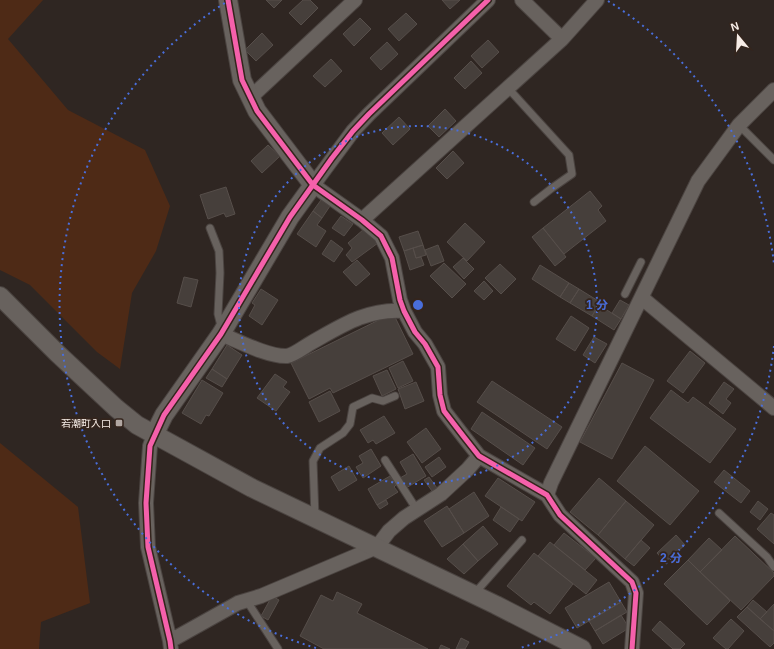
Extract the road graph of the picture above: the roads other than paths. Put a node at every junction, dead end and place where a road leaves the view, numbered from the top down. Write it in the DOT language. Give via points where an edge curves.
graph roads {
  1 [pos="228,0"];
  2 [pos="355,0"];
  3 [pos="488,0"];
  4 [pos="522,0"];
  5 [pos="597,0"];
  6 [pos="562,39"];
  7 [pos="508,88"];
  8 [pos="774,90"];
  9 [pos="250,98"];
  10 [pos="739,126"];
  11 [pos="774,160"];
  12 [pos="313,185"];
  13 [pos="534,202"];
  14 [pos="362,220"];
  15 [pos="210,228"];
  16 [pos="641,262"];
  17 [pos="625,294"];
  18 [pos="0,296"];
  19 [pos="642,298"];
  20 [pos="404,312"];
  21 [pos="223,330"];
  22 [pos="395,396"];
  23 [pos="774,408"];
  24 [pos="154,435"];
  25 [pos="479,456"];
  26 [pos="385,460"];
  27 [pos="547,495"];
  28 [pos="417,510"];
  29 [pos="720,513"];
  30 [pos="316,519"];
  31 [pos="522,540"];
  32 [pos="377,547"];
  33 [pos="774,567"];
  34 [pos="474,594"];
  35 [pos="247,601"];
  36 [pos="170,645"];
  37 [pos="278,649"];
  38 [pos="582,649"];
  39 [pos="632,649"];
  1 -- 9 [label="street" via="242,80"];
  2 -- 9 [label="street"];
  3 -- 12 [label="street" via="369,114"];
  4 -- 6 [label="street"];
  5 -- 6 [label="street"];
  6 -- 7 [label="street"];
  7 -- 13 [label="lane" via="569,155 572,174"];
  7 -- 14 [label="street"];
  8 -- 10 [label="street"];
  9 -- 12 [label="street"];
  10 -- 11 [label="lane"];
  10 -- 19 [label="street" via="698,181"];
  12 -- 14 [label="street"];
  12 -- 21 [label="street" via="290,217"];
  14 -- 20 [label="street" via="381,236 392,258"];
  15 -- 21 [label="lane" via="219,251 218,314"];
  16 -- 17 [label="lane"];
  18 -- 24 [label="street" via="116,408"];
  19 -- 23 [label="street"];
  19 -- 27 [label="street"];
  20 -- 21 [label="street" via="390,310 372,313 343,324 288,356 274,355"];
  20 -- 25 [label="street" via="438,367 444,410"];
  21 -- 24 [label="street" via="164,415"];
  22 -- 30 [label="lane" via="383,401 372,398 353,407 350,424 343,433 320,448 313,460"];
  24 -- 30 [label="street"];
  24 -- 36 [label="street" via="150,446 146,504 148,547"];
  25 -- 27 [label="street"];
  25 -- 28 [label="street" via="441,494"];
  26 -- 28 [label="lane"];
  27 -- 39 [label="street" via="560,515 632,582 636,593"];
  28 -- 32 [label="street" via="389,531"];
  29 -- 33 [label="lane" via="767,557"];
  30 -- 32 [label="street"];
  31 -- 34 [label="lane"];
  32 -- 34 [label="street"];
  32 -- 35 [label="street"];
  34 -- 38 [label="street"];
  35 -- 36 [label="street"];
  35 -- 37 [label="lane"];
}
